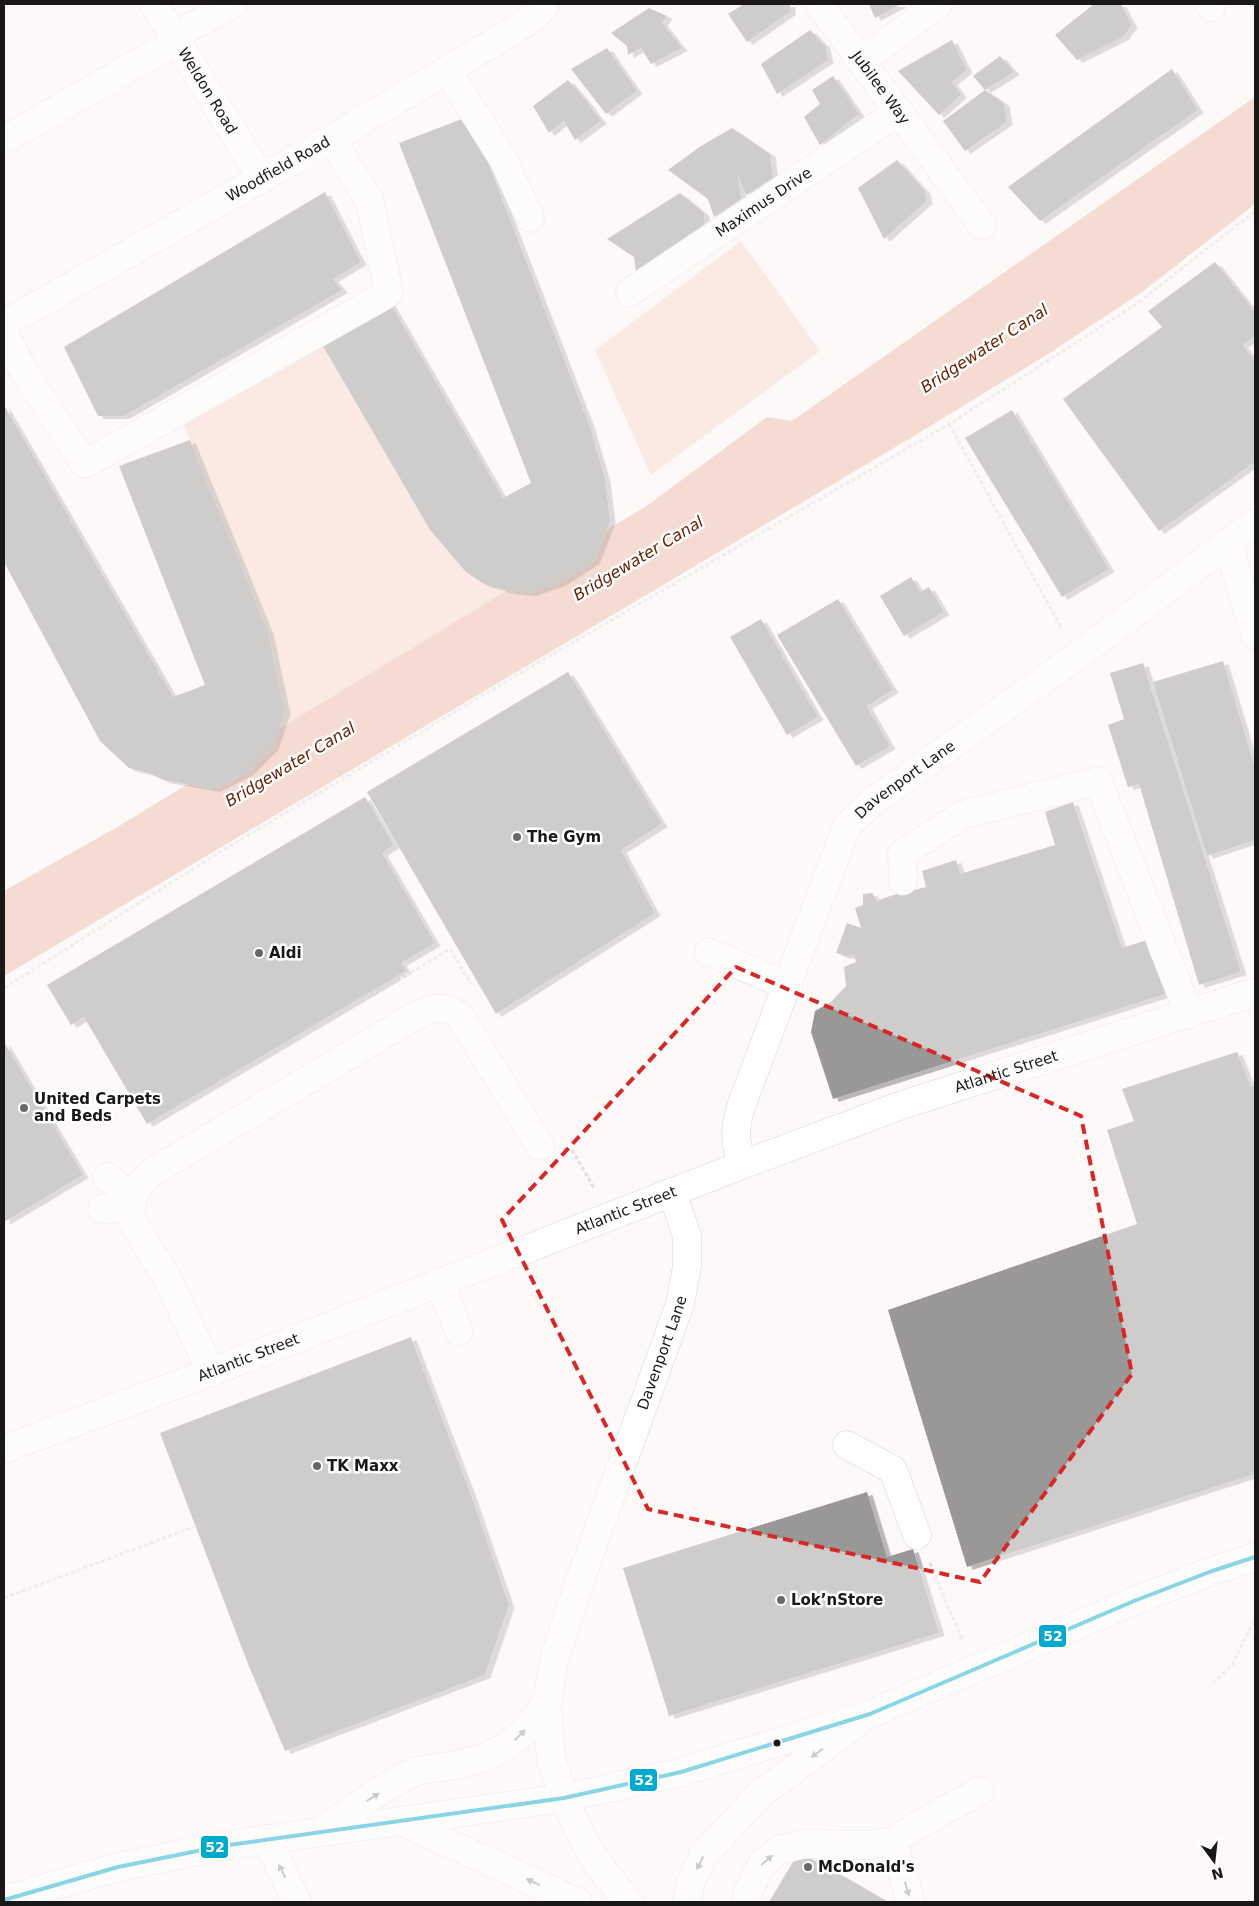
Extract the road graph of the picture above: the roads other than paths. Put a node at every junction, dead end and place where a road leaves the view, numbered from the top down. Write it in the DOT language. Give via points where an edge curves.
graph roads {
  1 [pos="154,4"];
  2 [pos="232,4"];
  3 [pos="545,4"];
  4 [pos="819,4"];
  5 [pos="938,4"];
  6 [pos="175,38"];
  7 [pos="862,61"];
  8 [pos="447,70"];
  9 [pos="898,112"];
  10 [pos="4,140"];
  11 [pos="331,140"];
  12 [pos="262,179"];
  13 [pos="530,218"];
  14 [pos="982,225"];
  15 [pos="630,292"];
  16 [pos="4,324"];
  17 [pos="4,333"];
  18 [pos="1255,523"];
  19 [pos="1228,544"];
  20 [pos="1255,635"];
  21 [pos="903,881"];
  22 [pos="709,952"];
  23 [pos="788,986"];
  24 [pos="1255,992"];
  25 [pos="1189,1014"];
  26 [pos="540,1146"];
  27 [pos="742,1165"];
  28 [pos="106,1177"];
  29 [pos="672,1192"];
  30 [pos="131,1203"];
  31 [pos="102,1209"];
  32 [pos="440,1284"];
  33 [pos="459,1331"];
  34 [pos="211,1372"];
  35 [pos="847,1444"];
  36 [pos="4,1449"];
  37 [pos="918,1535"];
  38 [pos="1255,1556"];
  39 [pos="549,1694"];
  40 [pos="870,1714"];
  41 [pos="980,1791"];
  42 [pos="564,1798"];
  43 [pos="400,1821"];
  44 [pos="317,1832"];
  45 [pos="267,1839"];
  46 [pos="893,1841"];
  47 [pos="4,1900"];
  48 [pos="297,1902"];
  49 [pos="578,1902"];
  50 [pos="629,1902"];
  51 [pos="687,1902"];
  52 [pos="746,1902"];
  53 [pos="911,1902"];
  1 -- 6 [label="street, Weldon Road"];
  2 -- 6 [label="street"];
  3 -- 8 [label="street, Woodfield Road" via="532,19"];
  4 -- 7 [label="street, Jubilee Way"];
  5 -- 7 [label="street"];
  6 -- 10 [label="street"];
  6 -- 12 [label="street, Weldon Road"];
  7 -- 9 [label="street, Jubilee Way"];
  8 -- 11 [label="street, Woodfield Road"];
  8 -- 13 [label="street" via="503,159"];
  9 -- 14 [label="street, Jubilee Way"];
  9 -- 15 [label="street, Maximus Drive"];
  11 -- 12 [label="street, Woodfield Road"];
  11 -- 17 [label="street" via="370,201 389,293 85,464 26,375"];
  12 -- 16 [label="street, Woodfield Road"];
  18 -- 19 [label="street, Davenport Lane"];
  19 -- 20 [label="street"];
  19 -- 23 [label="street, Davenport Lane" via="872,802 847,826"];
  21 -- 25 [label="street" via="902,854 962,815 1098,781"];
  22 -- 23 [label="street"];
  23 -- 27 [label="street, Davenport Lane" via="740,1109 735,1129"];
  24 -- 25 [label="street, Atlantic Street"];
  25 -- 27 [label="street, Atlantic Street" via="902,1105"];
  26 -- 30 [label="street" via="460,1016 450,1009 438,1008 415,1016 154,1171 143,1180"];
  27 -- 29 [label="street, Atlantic Street"];
  28 -- 30 [label="street"];
  29 -- 32 [label="street, Atlantic Street"];
  29 -- 39 [label="street, Davenport Lane" via="687,1236 687,1267 680,1304 581,1578 554,1660"];
  30 -- 31 [label="street"];
  30 -- 34 [label="street" via="132,1219 168,1280"];
  32 -- 33 [label="street"];
  32 -- 34 [label="street, Atlantic Street"];
  34 -- 36 [label="street, Atlantic Street"];
  35 -- 37 [label="street" via="893,1470"];
  38 -- 40 [label="street" via="1134,1601"];
  39 -- 42 [label="street, Davenport Lane" via="552,1759"];
  44 -- 39 [label="street, one-way" via="411,1773 465,1764 500,1750 529,1726"];
  40 -- 42 [label="street" via="681,1772"];
  40 -- 51 [label="street, one-way" via="759,1795 703,1856 691,1881"];
  41 -- 46 [label="street"];
  42 -- 43 [label="street"];
  42 -- 50 [label="street, Davenport Lane" via="599,1866"];
  43 -- 44 [label="street"];
  49 -- 43 [label="street, one-way"];
  44 -- 45 [label="street"];
  45 -- 47 [label="street" via="118,1867"];
  48 -- 45 [label="street, one-way"];
  52 -- 46 [label="street, one-way" via="748,1890 761,1865 779,1850 805,1844 869,1845"];
  46 -- 53 [label="street, one-way"];
}
